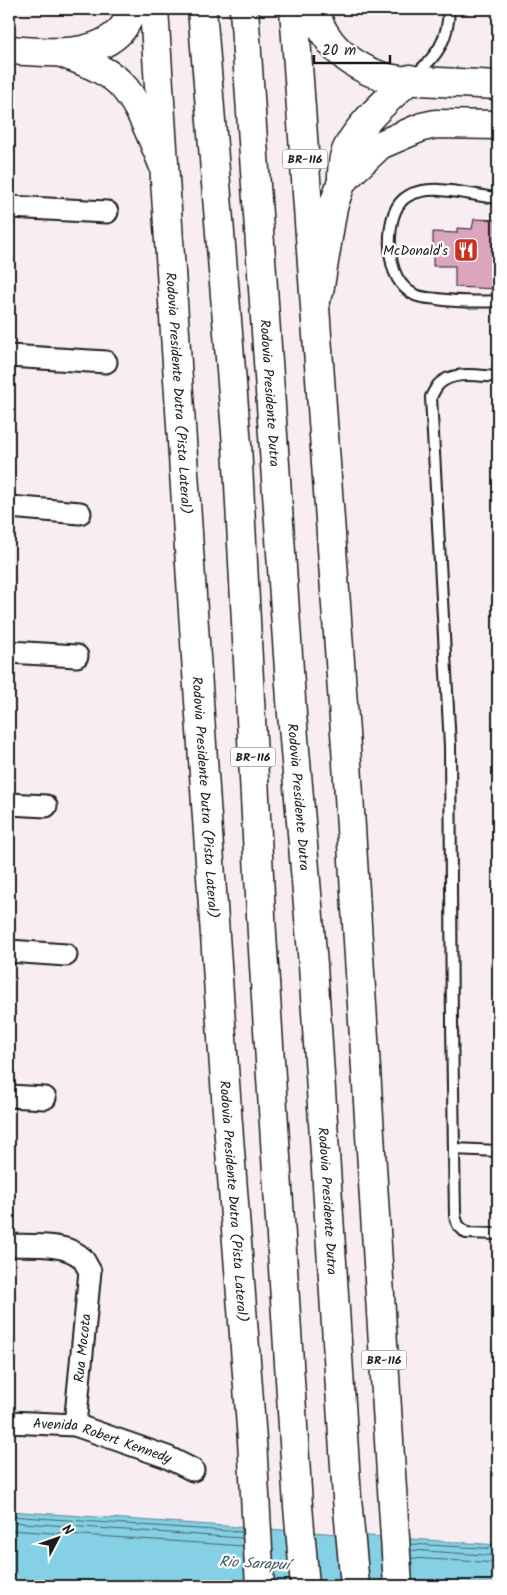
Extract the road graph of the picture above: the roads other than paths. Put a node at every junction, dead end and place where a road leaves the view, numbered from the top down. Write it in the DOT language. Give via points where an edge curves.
graph roads {
  1 [pos="134,9"];
  2 [pos="154,9"];
  3 [pos="202,9"];
  4 [pos="244,9"];
  5 [pos="294,9"];
  6 [pos="314,9"];
  7 [pos="449,9"];
  8 [pos="9,50"];
  9 [pos="62,53"];
  10 [pos="410,79"];
  11 [pos="498,85"];
  12 [pos="498,124"];
  13 [pos="165,169"];
  14 [pos="342,181"];
  15 [pos="498,198"];
  16 [pos="9,207"];
  17 [pos="107,212"];
  18 [pos="498,302"];
  19 [pos="316,310"];
  20 [pos="9,356"];
  21 [pos="106,362"];
  22 [pos="498,377"];
  23 [pos="9,508"];
  24 [pos="80,513"];
  25 [pos="9,652"];
  26 [pos="77,656"];
  27 [pos="9,804"];
  28 [pos="46,806"];
  29 [pos="9,951"];
  30 [pos="66,955"];
  31 [pos="9,1096"];
  32 [pos="45,1098"];
  33 [pos="454,1149"];
  34 [pos="498,1152"];
  35 [pos="498,1234"];
  36 [pos="9,1245"];
  37 [pos="9,1422"];
  38 [pos="75,1425"];
  39 [pos="193,1470"];
  40 [pos="260,1586"];
  41 [pos="305,1586"];
  42 [pos="355,1586"];
  43 [pos="398,1586"];
  1 -- 9 [label="main road" via="122,29 112,38"];
  2 -- 13 [label="main road, Rodovia Presidente Dutra (Pista Lateral)"];
  3 -- 41 [label="main road, BR-116" via="237,445 262,934"];
  4 -- 42 [label="main road, Rodovia Presidente Dutra / BR-116"];
  5 -- 19 [label="main road, BR-116"];
  6 -- 10 [label="main road" via="326,35 348,58 368,72 386,78"];
  7 -- 10 [label="lane" via="449,25 440,47 426,66"];
  8 -- 9 [label="main road"];
  9 -- 13 [label="main road" via="98,68 120,84 138,108"];
  10 -- 11 [label="main road"];
  10 -- 14 [label="main road" via="353,139 342,166"];
  12 -- 14 [label="main road" via="422,127 380,145"];
  13 -- 40 [label="main road, Rodovia Presidente Dutra (Pista Lateral)"];
  14 -- 19 [label="main road" via="333,208"];
  15 -- 18 [label="lane" via="447,190 428,190 408,196 397,206 391,224 389,248 395,275 415,294 448,301"];
  16 -- 17 [label="street"];
  19 -- 43 [label="main road, BR-116"];
  20 -- 21 [label="street"];
  22 -- 33 [label="lane" via="449,377 438,384 431,397 450,746"];
  23 -- 24 [label="street"];
  25 -- 26 [label="street"];
  27 -- 28 [label="street"];
  29 -- 30 [label="street"];
  31 -- 32 [label="street"];
  33 -- 34 [label="lane"];
  33 -- 35 [label="lane" via="455,1216 458,1225 466,1233"];
  36 -- 38 [label="street, Rua Mocota" via="73,1250 83,1258 90,1271"];
  37 -- 38 [label="street, Avenida Robert Kennedy"];
  38 -- 39 [label="street, Avenida Robert Kennedy" via="166,1457"];
}
